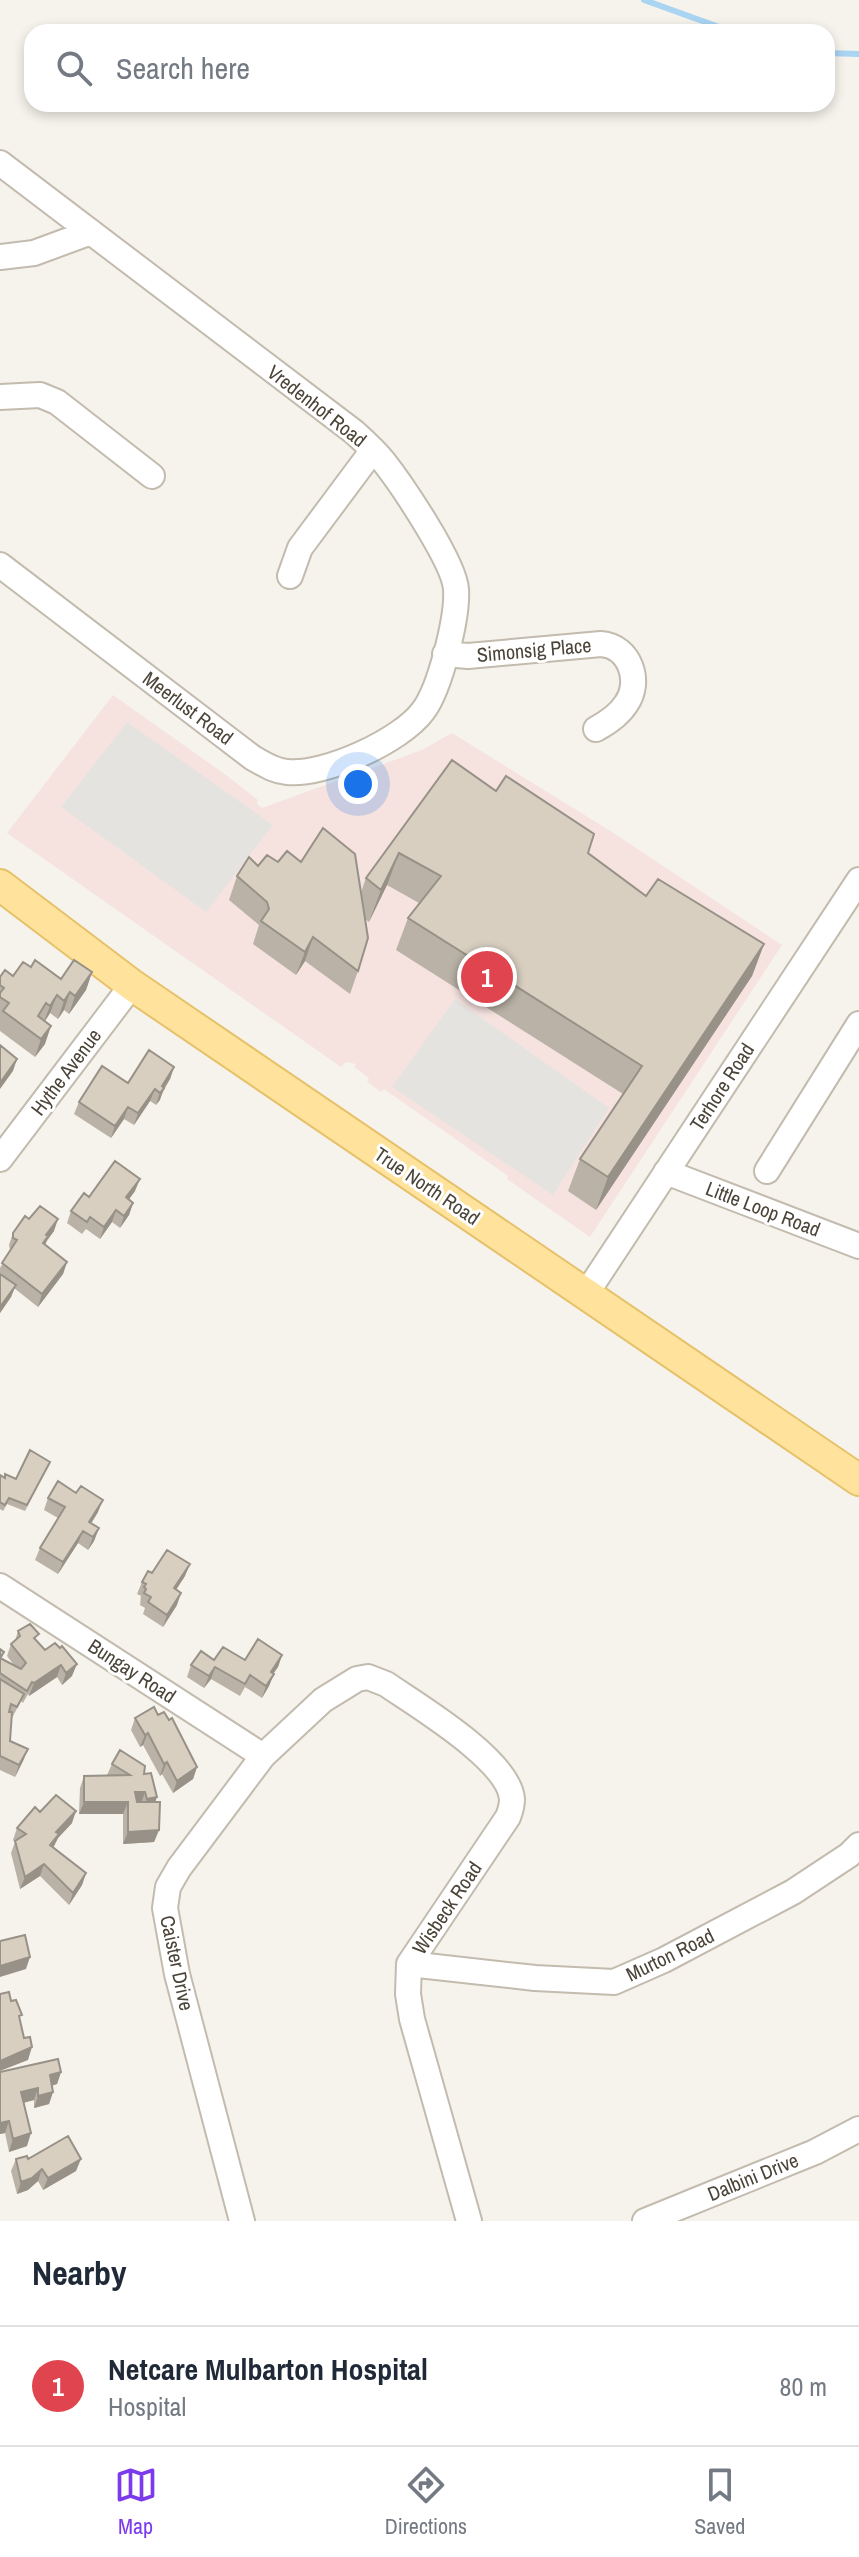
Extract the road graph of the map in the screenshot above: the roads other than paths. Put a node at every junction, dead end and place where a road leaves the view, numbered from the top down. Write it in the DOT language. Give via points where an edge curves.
graph roads {
  1 [pos="0,163"];
  2 [pos="91,232"];
  3 [pos="0,257"];
  4 [pos="0,397"];
  5 [pos="373,450"];
  6 [pos="152,476"];
  7 [pos="0,565"];
  8 [pos="290,576"];
  9 [pos="445,654"];
  10 [pos="596,729"];
  11 [pos="396,736"];
  12 [pos="859,880"];
  13 [pos="0,885"];
  14 [pos="132,985"];
  15 [pos="859,1024"];
  16 [pos="0,1159"];
  17 [pos="767,1171"];
  18 [pos="666,1172"];
  19 [pos="859,1246"];
  20 [pos="586,1294"];
  21 [pos="859,1480"];
  22 [pos="0,1586"];
  23 [pos="357,1679"];
  24 [pos="263,1756"];
  25 [pos="859,1845"];
  26 [pos="409,1964"];
  27 [pos="859,2129"];
  28 [pos="242,2221"];
  29 [pos="469,2221"];
  30 [pos="645,2221"];
  1 -- 2 [label="street, Vredenhof Road"];
  2 -- 3 [label="street" via="34,253"];
  2 -- 5 [label="street, Vredenhof Road"];
  4 -- 6 [label="street" via="40,395 57,402"];
  5 -- 8 [label="street" via="300,548"];
  5 -- 9 [label="street, Vredenhof Road" via="417,511 454,577 456,605"];
  7 -- 11 [label="street, Meerlust Road" via="272,768 313,771"];
  9 -- 10 [label="street, Simonsig Place" via="615,647 629,663 632,691 626,705"];
  9 -- 11 [label="street, Vredenhof Road" via="425,708"];
  12 -- 18 [label="street, Terhore Road"];
  13 -- 14 [label="main road, True North Road"];
  14 -- 16 [label="street, Hythe Avenue"];
  14 -- 20 [label="main road, True North Road"];
  15 -- 17 [label="street"];
  18 -- 19 [label="street, Little Loop Road"];
  18 -- 20 [label="street, Terhore Road"];
  20 -- 21 [label="main road, True North Road"];
  22 -- 24 [label="street, Bungay Road"];
  23 -- 24 [label="street, Caister Drive" via="323,1700"];
  23 -- 26 [label="street, Wisbeck Road" via="386,1684 484,1754 507,1783 512,1800 508,1817"];
  24 -- 28 [label="street, Caister Drive" via="179,1868 168,1887 165,1908 177,1974"];
  25 -- 26 [label="street, Murton Road" via="793,1892 614,1982"];
  26 -- 29 [label="street, Wisbeck Road" via="412,2019"];
  27 -- 30 [label="street, Dalbini Drive"];
}
